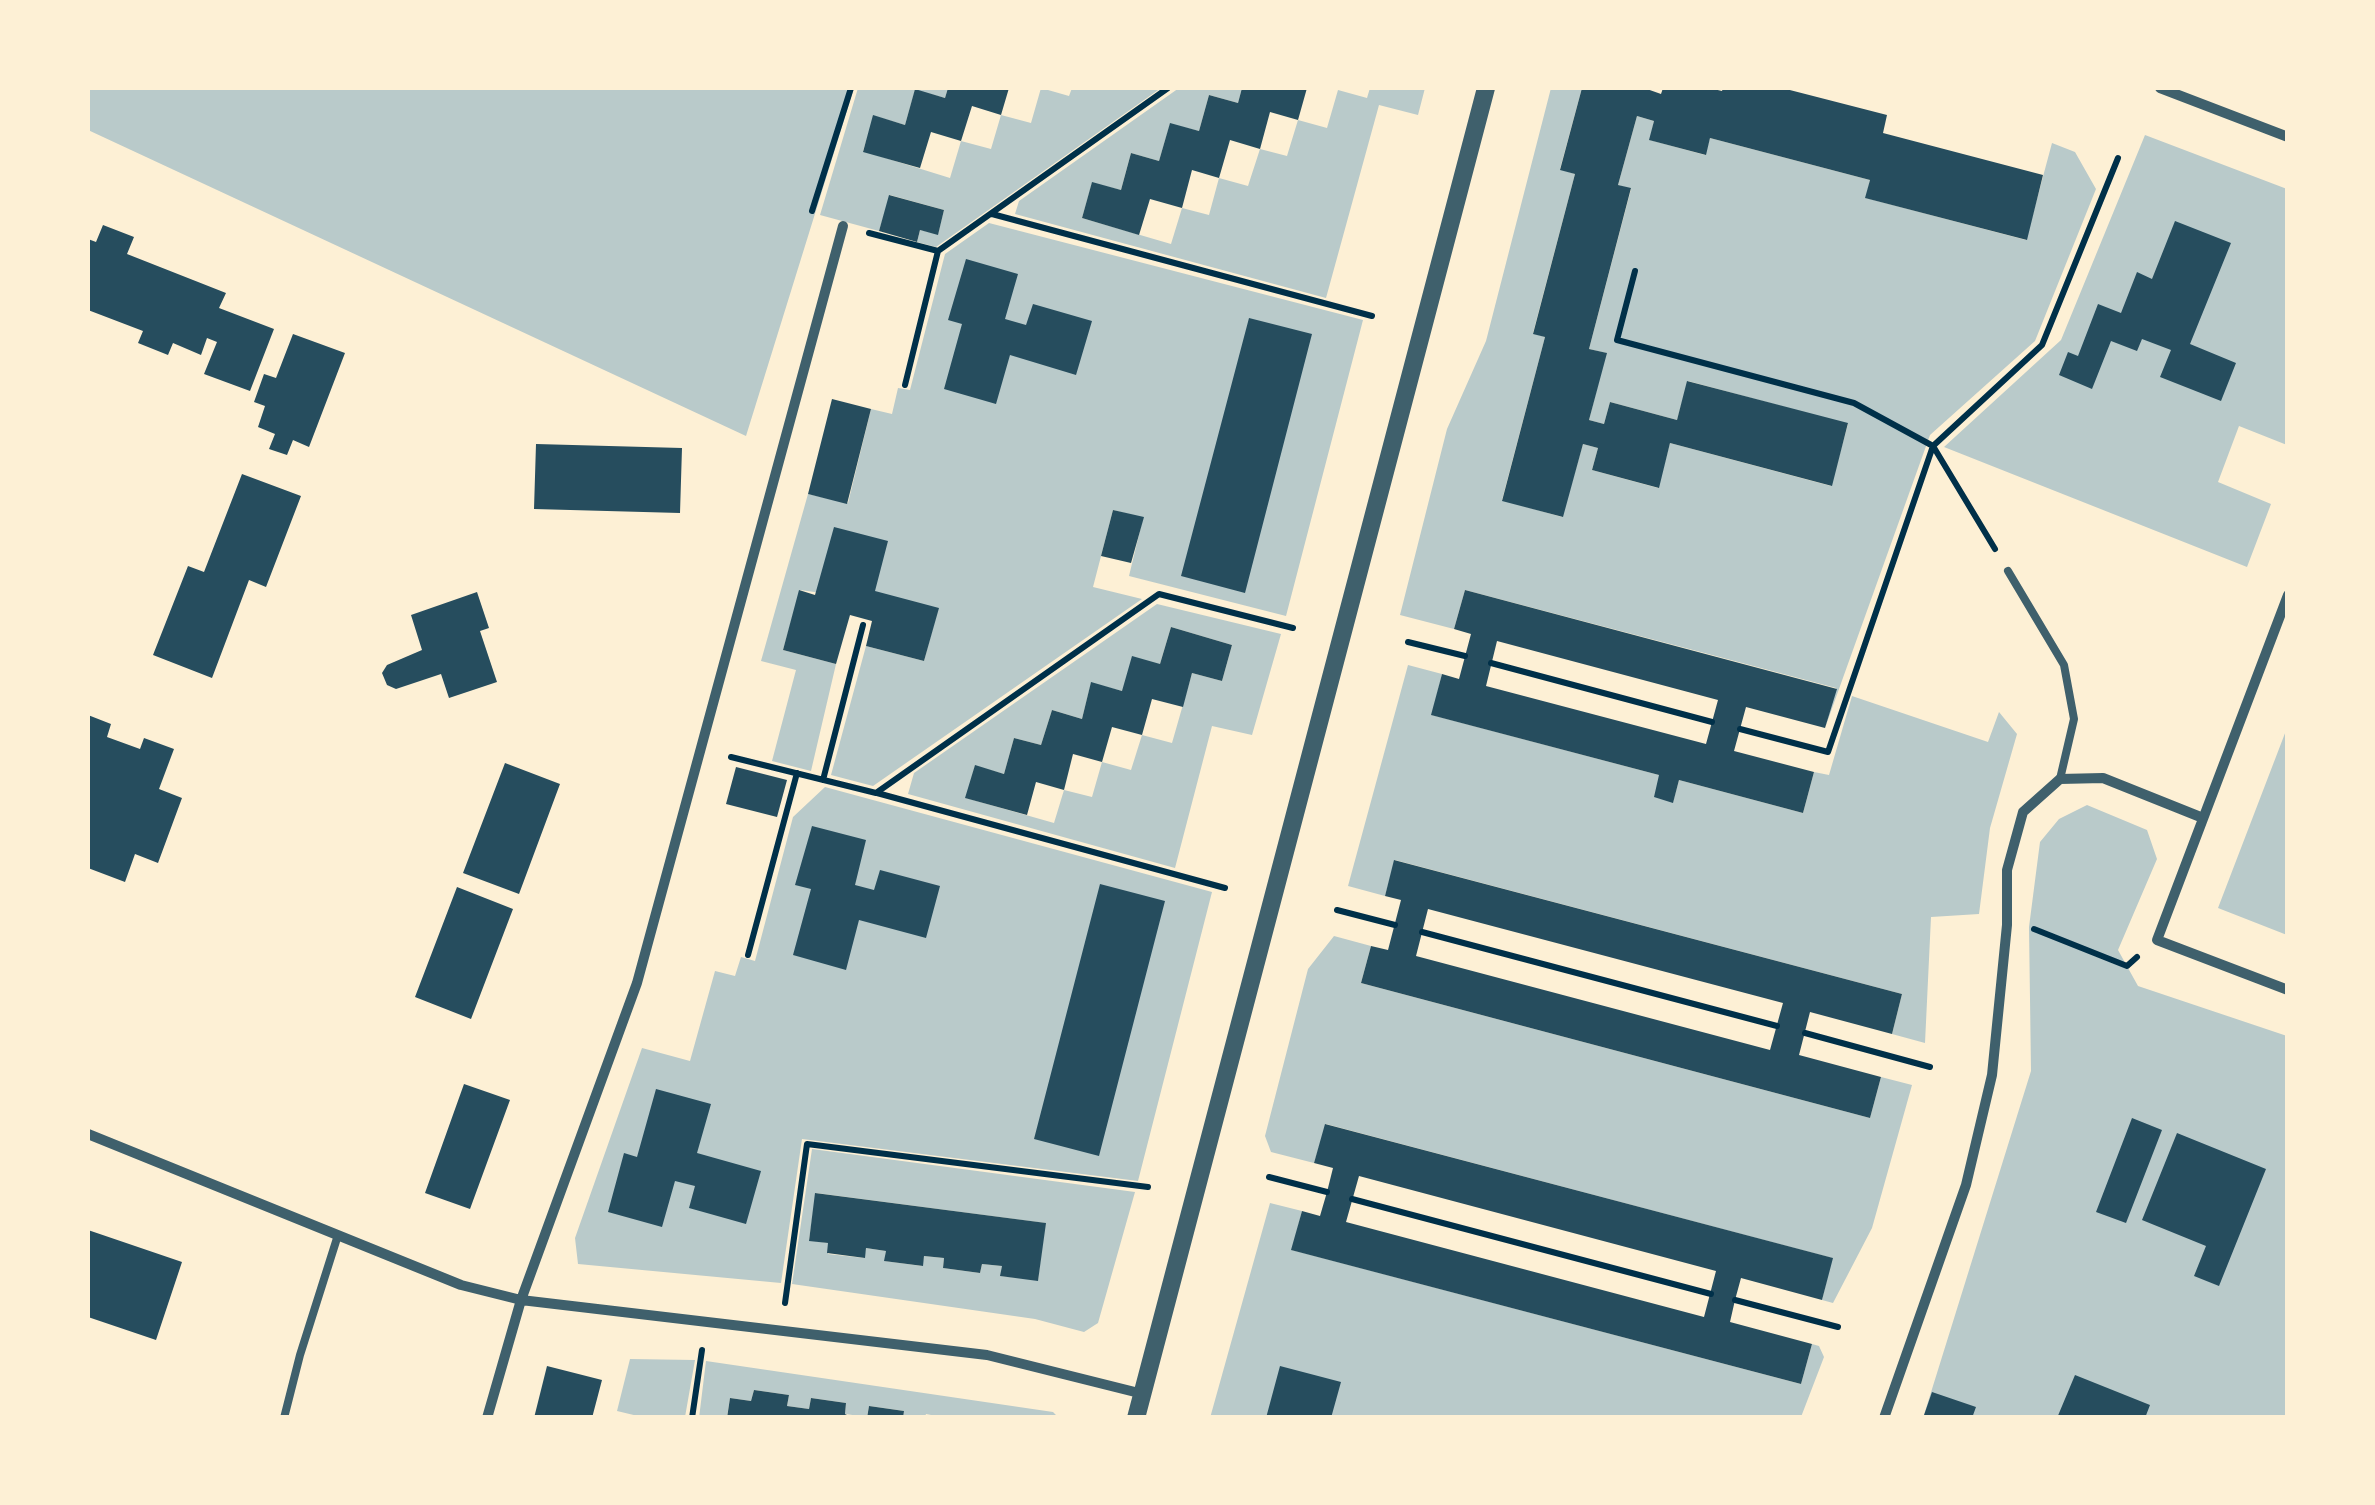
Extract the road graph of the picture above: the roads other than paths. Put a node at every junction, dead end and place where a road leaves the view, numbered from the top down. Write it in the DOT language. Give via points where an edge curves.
graph roads {
  1 [pos="1486,88"];
  2 [pos="2160,88"];
  3 [pos="2288,137"];
  4 [pos="842,226"];
  5 [pos="2008,571"];
  6 [pos="2288,594"];
  7 [pos="2060,779"];
  8 [pos="2203,818"];
  9 [pos="2288,990"];
  10 [pos="88,1134"];
  11 [pos="338,1236"];
  12 [pos="521,1300"];
  13 [pos="1143,1394"];
  14 [pos="284,1418"];
  15 [pos="487,1418"];
  16 [pos="1136,1418"];
  17 [pos="1884,1418"];
  1 -- 13 [label="street"];
  2 -- 3 [label="street"];
  4 -- 12 [label="street" via="636,983"];
  5 -- 7 [label="lane" via="2064,665 2074,720"];
  6 -- 8 [label="street"];
  7 -- 8 [label="street" via="2103,778"];
  7 -- 17 [label="street" via="2023,812 2007,870 1992,1076 1966,1186"];
  8 -- 9 [label="street" via="2157,940"];
  10 -- 11 [label="street"];
  11 -- 12 [label="street" via="461,1285"];
  11 -- 14 [label="lane"];
  12 -- 13 [label="street" via="987,1355"];
  12 -- 15 [label="street"];
  13 -- 16 [label="street"];
}
